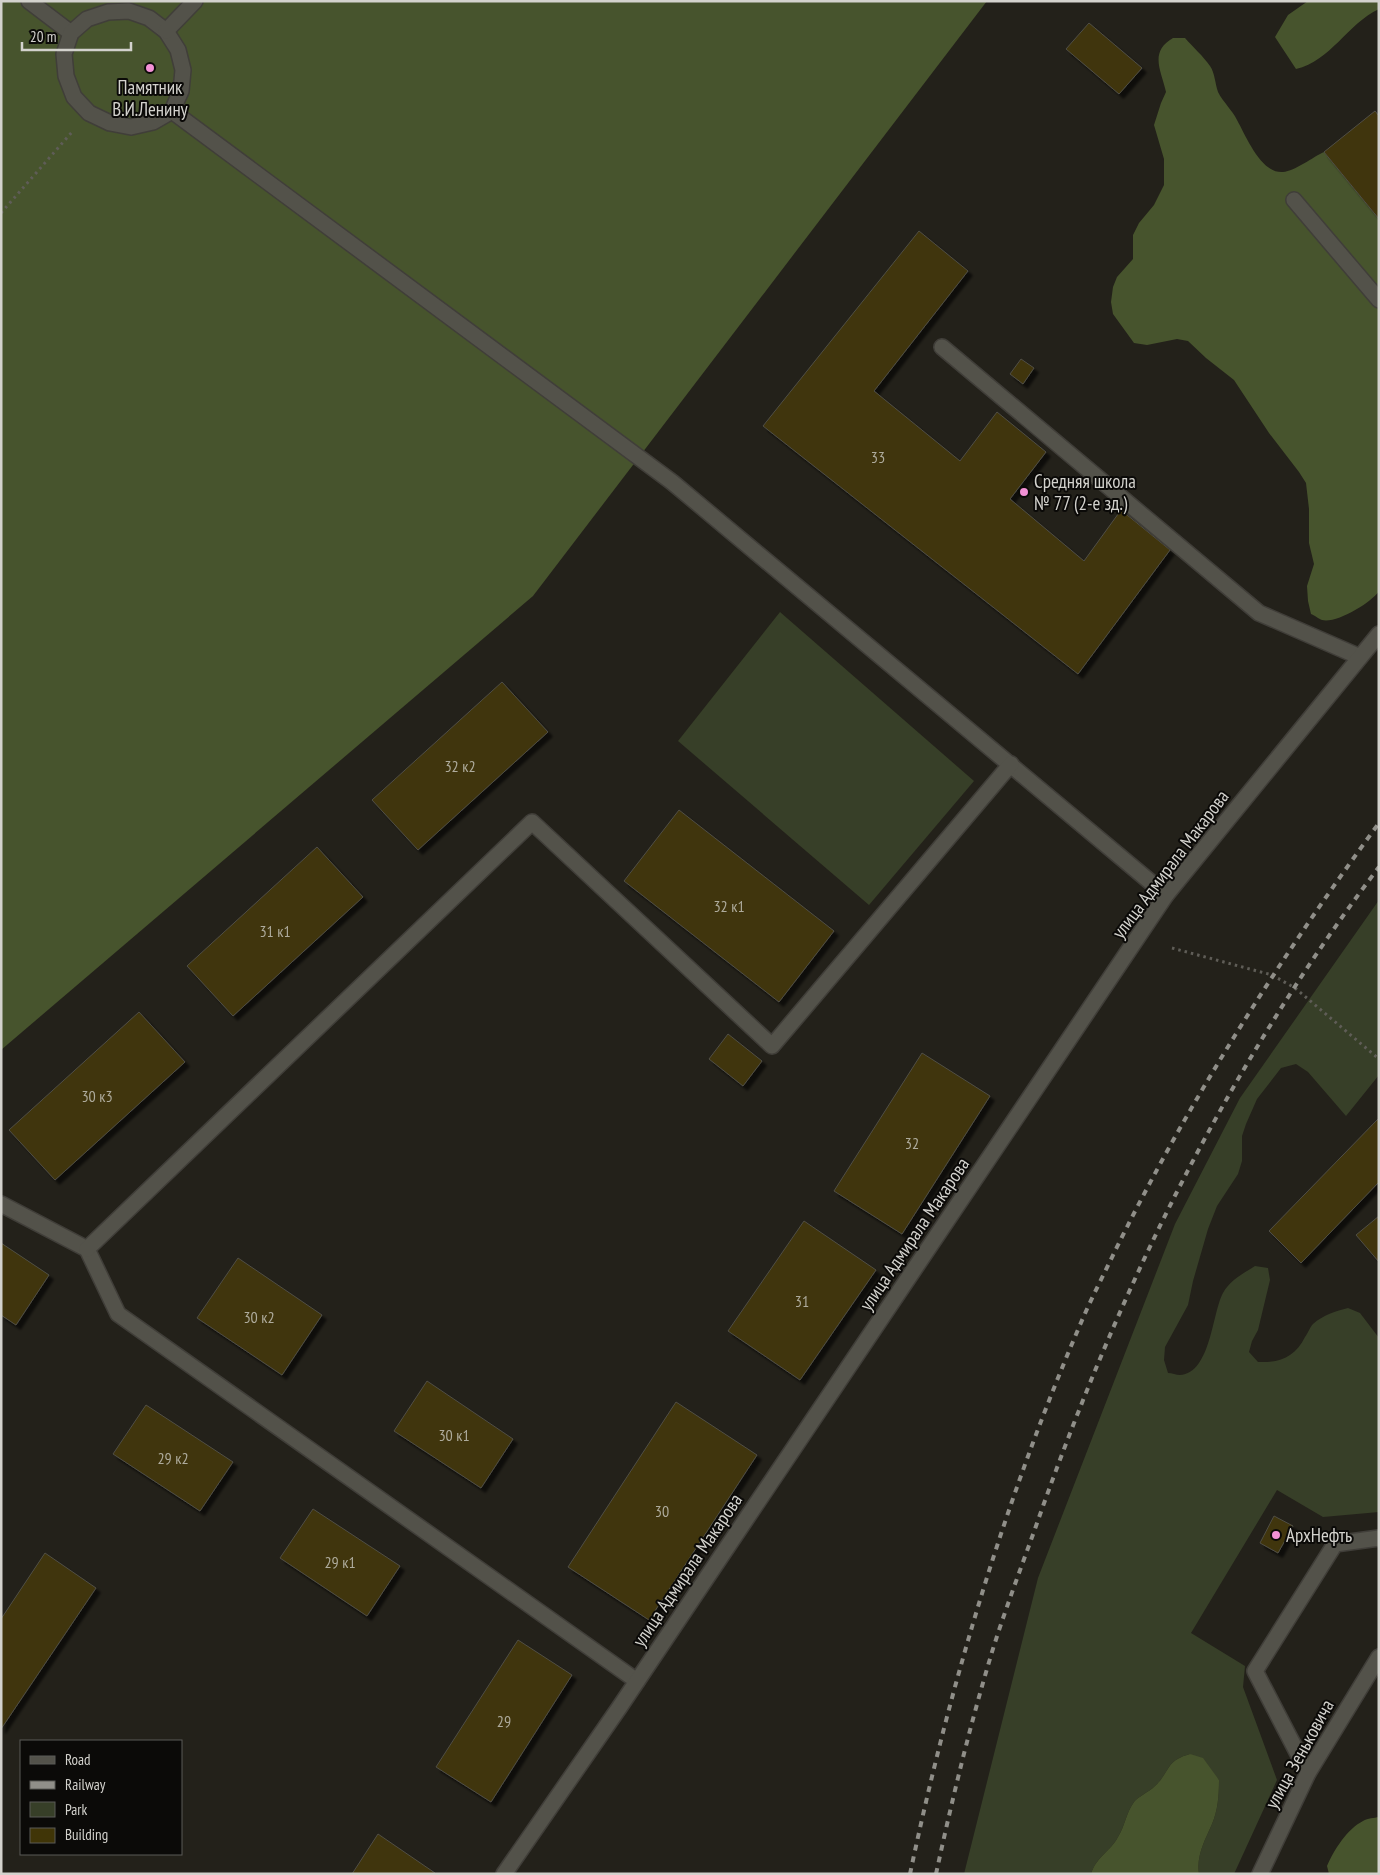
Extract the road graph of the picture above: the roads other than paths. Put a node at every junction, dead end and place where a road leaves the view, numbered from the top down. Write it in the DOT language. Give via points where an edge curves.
graph roads {
  1 [pos="29,1"];
  2 [pos="195,1"];
  3 [pos="166,31"];
  4 [pos="70,33"];
  5 [pos="172,111"];
  6 [pos="1294,200"];
  7 [pos="1379,300"];
  8 [pos="942,347"];
  9 [pos="1379,634"];
  10 [pos="1360,657"];
  11 [pos="1011,764"];
  12 [pos="1166,895"];
  13 [pos="1,1204"];
  14 [pos="87,1249"];
  15 [pos="1379,1538"];
  16 [pos="1379,1657"];
  17 [pos="637,1681"];
  18 [pos="1308,1773"];
  19 [pos="504,1874"];
  20 [pos="1260,1874"];
  1 -- 4 [label="street"];
  2 -- 3 [label="street"];
  3 -- 4 [label="street" via="149,18 129,11 108,12 87,19"];
  3 -- 5 [label="street" via="178,50 183,70 181,92"];
  4 -- 5 [label="street" via="64,54 66,76 74,96 89,113 110,123 131,126 153,122"];
  5 -- 11 [label="street" via="672,482"];
  6 -- 7 [label="street"];
  8 -- 10 [label="street" via="1259,613"];
  9 -- 10 [label="street, улица Адмирала Макарова"];
  10 -- 12 [label="street, улица Адмирала Макарова"];
  11 -- 12 [label="street"];
  11 -- 14 [label="street" via="772,1046 532,822"];
  12 -- 17 [label="street, улица Адмирала Макарова"];
  13 -- 14 [label="street"];
  14 -- 17 [label="street" via="118,1314"];
  15 -- 18 [label="street" via="1335,1544 1255,1671"];
  16 -- 18 [label="street, улица Зеньковича"];
  17 -- 19 [label="street, улица Адмирала Макарова"];
  18 -- 20 [label="street, улица Зеньковича"];
}
